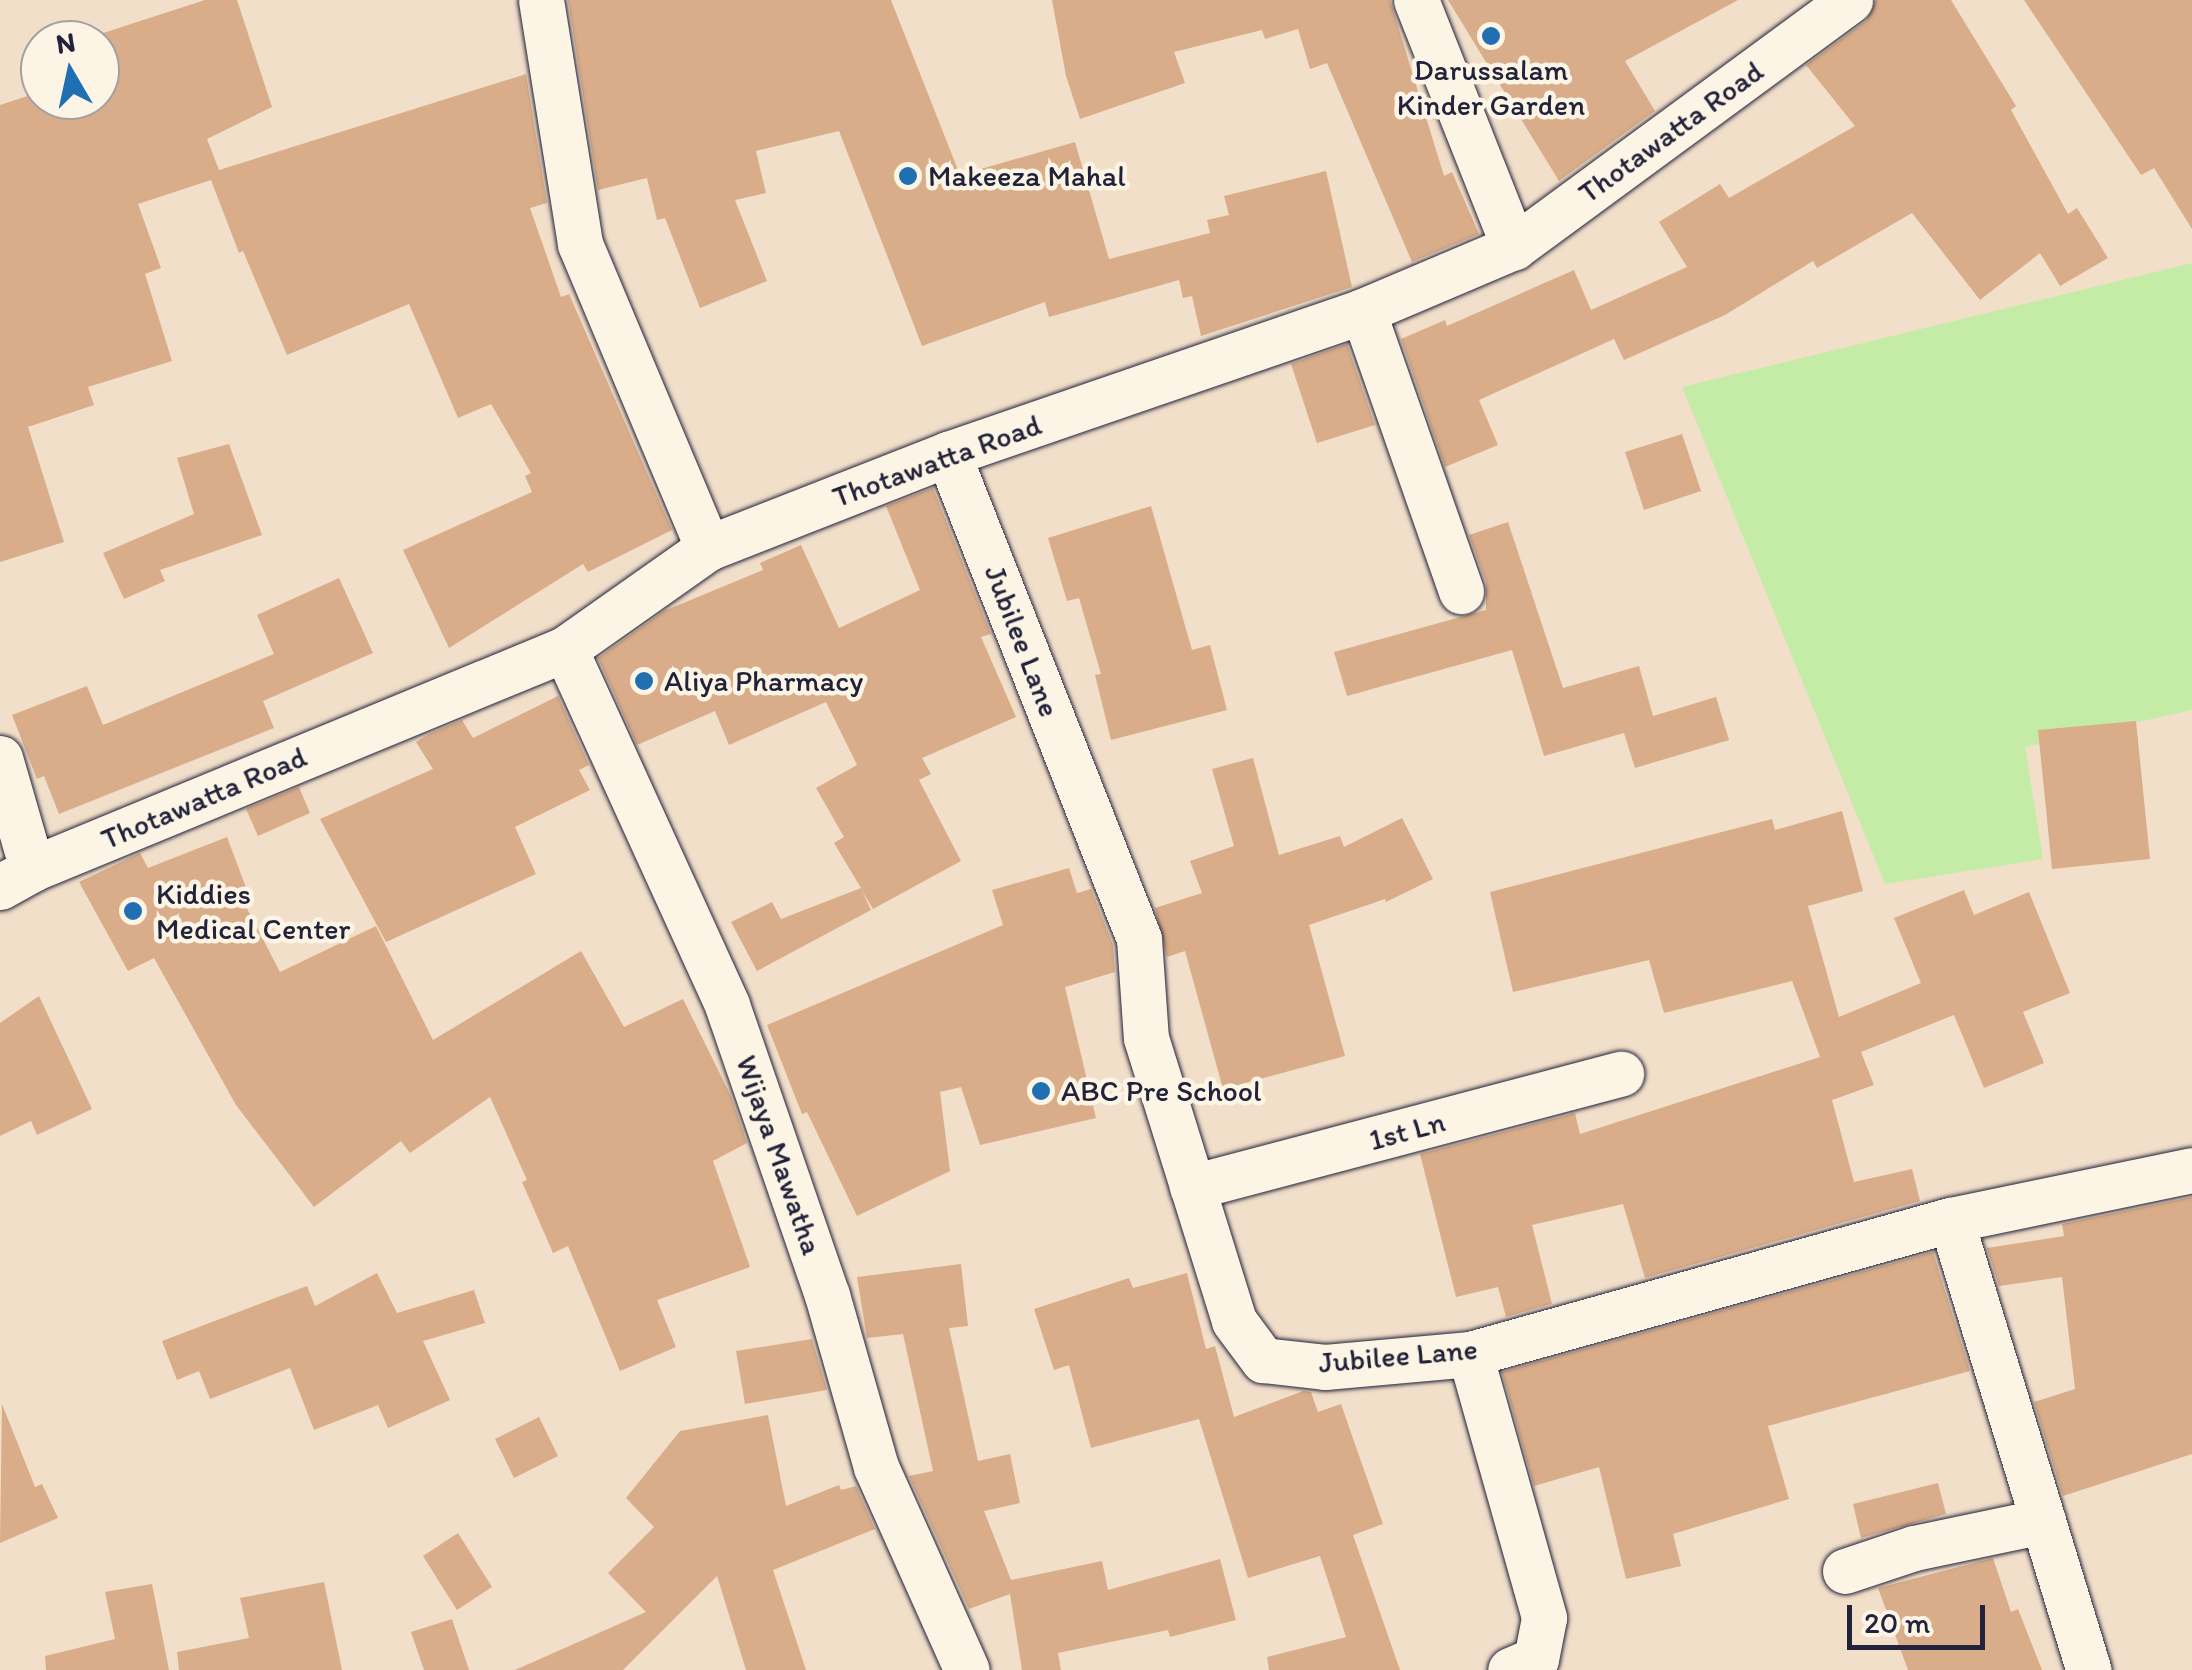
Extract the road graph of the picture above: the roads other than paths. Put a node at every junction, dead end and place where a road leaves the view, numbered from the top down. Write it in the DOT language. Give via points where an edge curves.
graph roads {
  1 [pos="542,0"];
  2 [pos="1416,0"];
  3 [pos="1850,0"];
  4 [pos="1514,248"];
  5 [pos="1363,311"];
  6 [pos="948,454"];
  7 [pos="708,548"];
  8 [pos="1461,591"];
  9 [pos="565,648"];
  10 [pos="0,758"];
  11 [pos="16,878"];
  12 [pos="1621,1074"];
  13 [pos="2192,1170"];
  14 [pos="1192,1187"];
  15 [pos="1951,1220"];
  16 [pos="1470,1354"];
  17 [pos="2042,1521"];
  18 [pos="1845,1570"];
  19 [pos="967,1670"];
  20 [pos="1510,1670"];
  21 [pos="2089,1670"];
  1 -- 7 [label="street" via="580,244"];
  2 -- 4 [label="street"];
  3 -- 4 [label="street, Thotawatta Road"];
  4 -- 5 [label="street, Thotawatta Road"];
  5 -- 6 [label="street, Thotawatta Road"];
  5 -- 8 [label="street"];
  6 -- 7 [label="street, Thotawatta Road"];
  6 -- 14 [label="street, Jubilee Lane" via="1139,939 1146,1038"];
  7 -- 9 [label="street, Thotawatta Road"];
  9 -- 11 [label="street, Thotawatta Road"];
  9 -- 19 [label="street, Wijaya Mawatha" via="726,1005 828,1296 876,1467"];
  10 -- 11 [label="street"];
  12 -- 14 [label="street, 1st Ln"];
  13 -- 15 [label="street, Jubilee Lane"];
  14 -- 16 [label="street, Jubilee Lane" via="1234,1321 1263,1360 1325,1367"];
  15 -- 16 [label="street, Jubilee Lane"];
  15 -- 17 [label="street"];
  16 -- 20 [label="street" via="1544,1618 1536,1659"];
  17 -- 18 [label="street"];
  17 -- 21 [label="street"];
}
